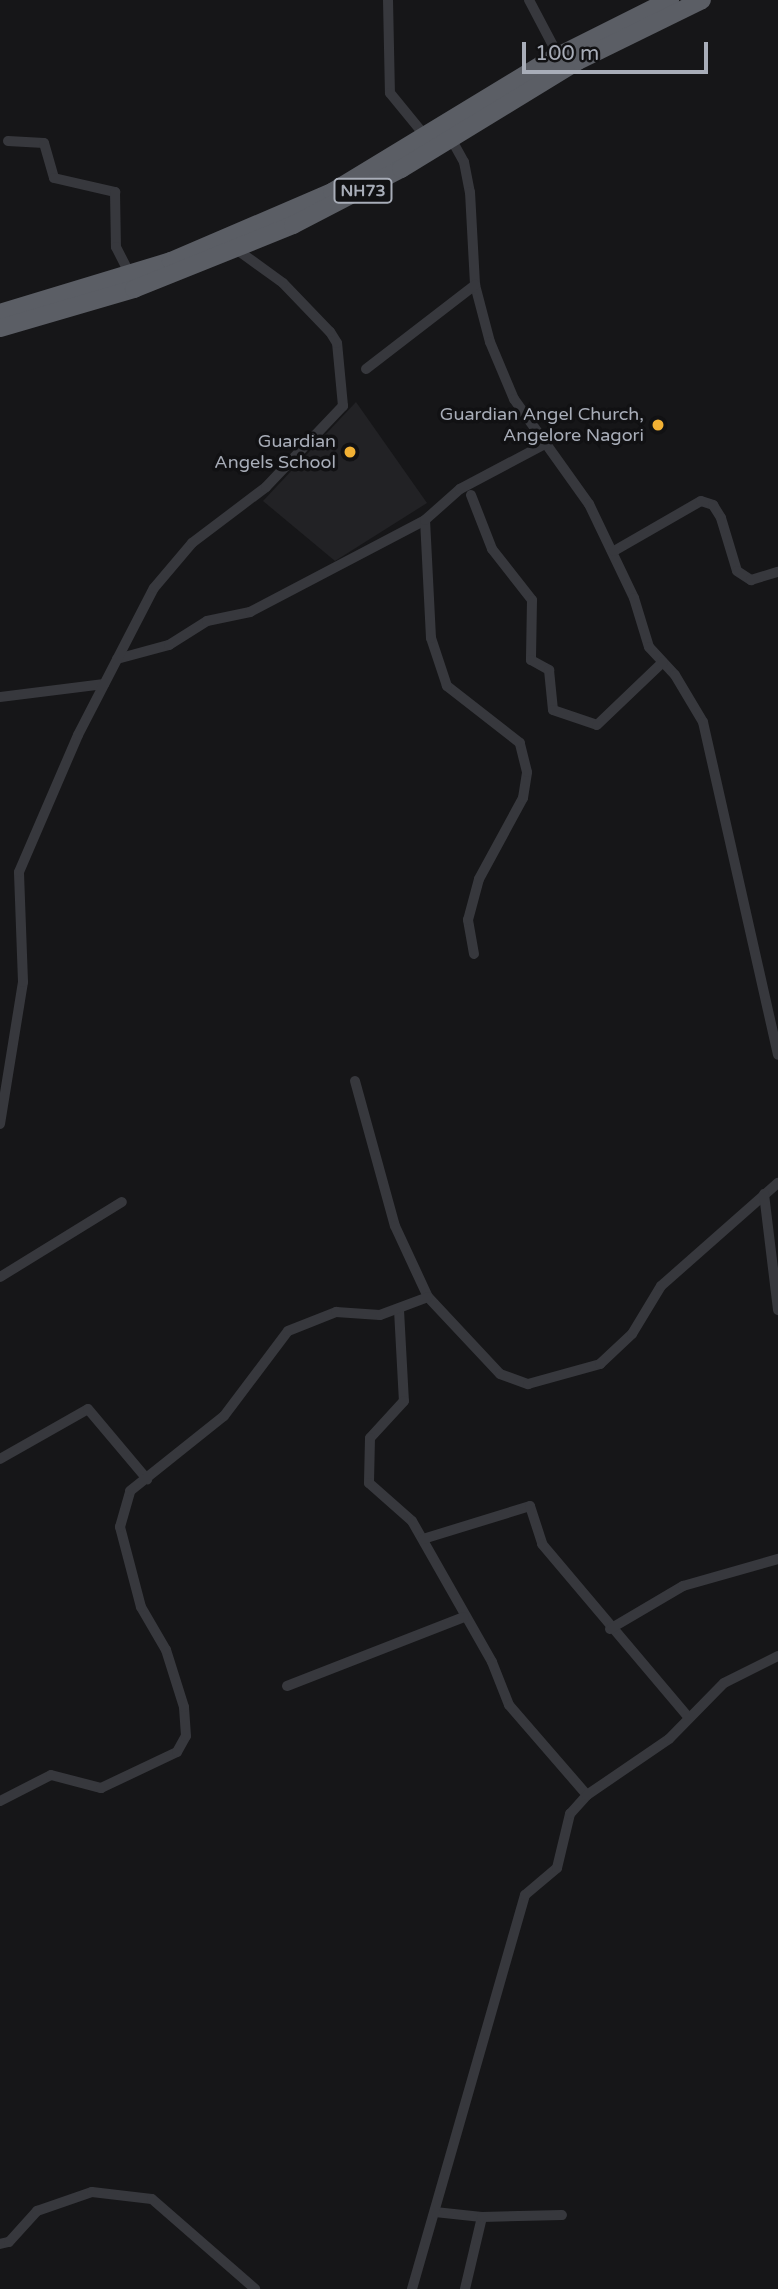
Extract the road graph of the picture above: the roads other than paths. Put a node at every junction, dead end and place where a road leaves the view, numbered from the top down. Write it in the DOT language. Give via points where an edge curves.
graph roads {
  1 [pos="388,0"];
  2 [pos="529,0"];
  3 [pos="670,0"];
  4 [pos="702,0"];
  5 [pos="558,55"];
  6 [pos="447,132"];
  7 [pos="426,137"];
  8 [pos="8,141"];
  9 [pos="236,248"];
  10 [pos="130,275"];
  11 [pos="475,285"];
  12 [pos="0,313"];
  13 [pos="0,328"];
  14 [pos="366,369"];
  15 [pos="547,443"];
  16 [pos="471,495"];
  17 [pos="425,520"];
  18 [pos="614,551"];
  19 [pos="778,572"];
  20 [pos="117,659"];
  21 [pos="663,662"];
  22 [pos="104,684"];
  23 [pos="0,697"];
  24 [pos="474,954"];
  25 [pos="778,1055"];
  26 [pos="355,1081"];
  27 [pos="0,1124"];
  28 [pos="778,1183"];
  29 [pos="764,1194"];
  30 [pos="122,1202"];
  31 [pos="0,1277"];
  32 [pos="428,1297"];
  33 [pos="399,1310"];
  34 [pos="778,1310"];
  35 [pos="0,1459"];
  36 [pos="147,1479"];
  37 [pos="423,1539"];
  38 [pos="778,1559"];
  39 [pos="464,1617"];
  40 [pos="610,1629"];
  41 [pos="778,1656"];
  42 [pos="287,1686"];
  43 [pos="688,1717"];
  44 [pos="587,1795"];
  45 [pos="0,1801"];
  46 [pos="435,2212"];
  47 [pos="562,2215"];
  48 [pos="482,2217"];
  49 [pos="0,2244"];
  50 [pos="255,2289"];
  51 [pos="412,2289"];
  52 [pos="465,2289"];
  1 -- 7 [label="street" via="390,93"];
  2 -- 5 [label="street"];
  3 -- 5 [label="highway, NH73"];
  4 -- 6 [label="highway, NH73"];
  5 -- 6 [label="highway, NH73"];
  6 -- 7 [label="highway, NH73"];
  6 -- 9 [label="highway, NH73" via="344,201"];
  6 -- 11 [label="street" via="464,162 470,192"];
  7 -- 10 [label="highway, NH73" via="332,192"];
  8 -- 10 [label="street" via="44,143 54,178 115,192 116,247"];
  9 -- 13 [label="highway, NH73" via="134,289"];
  9 -- 20 [label="street" via="283,283 330,332 337,343 343,406 266,486 192,543 154,587"];
  10 -- 12 [label="highway, NH73"];
  11 -- 14 [label="street"];
  11 -- 15 [label="street" via="490,342 514,399"];
  15 -- 17 [label="street" via="460,489"];
  15 -- 18 [label="street"];
  16 -- 21 [label="street" via="492,549 532,600 531,660 549,670 553,710 597,725"];
  17 -- 20 [label="street" via="250,612 207,621 169,645"];
  17 -- 24 [label="street" via="431,638 447,685 520,743 527,772 523,798 479,879 468,920"];
  18 -- 19 [label="street" via="701,501 713,505 720,517 737,571 751,580"];
  18 -- 21 [label="street" via="649,647"];
  20 -- 22 [label="street"];
  21 -- 25 [label="street" via="703,722"];
  22 -- 23 [label="street"];
  22 -- 27 [label="street" via="19,872 23,982"];
  26 -- 32 [label="street" via="395,1226"];
  28 -- 29 [label="street"];
  29 -- 32 [label="street" via="661,1286 632,1334 600,1364 563,1377 528,1384 500,1374"];
  29 -- 34 [label="street"];
  30 -- 31 [label="street"];
  32 -- 33 [label="street"];
  33 -- 36 [label="street" via="365,1316 335,1312 288,1331 224,1416"];
  33 -- 37 [label="street" via="404,1401 370,1438 369,1483 412,1521"];
  35 -- 36 [label="street" via="89,1409"];
  36 -- 45 [label="street" via="130,1491 120,1527 141,1607 176,1676 186,1736 177,1752 101,1788 51,1775"];
  37 -- 39 [label="street"];
  37 -- 40 [label="street" via="530,1506 542,1544"];
  38 -- 40 [label="street" via="683,1586"];
  39 -- 42 [label="street"];
  39 -- 44 [label="street" via="509,1704"];
  40 -- 43 [label="street"];
  41 -- 43 [label="street" via="724,1683"];
  43 -- 44 [label="street" via="669,1739"];
  44 -- 46 [label="street" via="570,1814 557,1868 525,1895"];
  46 -- 48 [label="street"];
  46 -- 51 [label="street"];
  47 -- 48 [label="street"];
  48 -- 52 [label="street"];
  49 -- 50 [label="street" via="9,2242 37,2211 92,2192 152,2199"];
}
